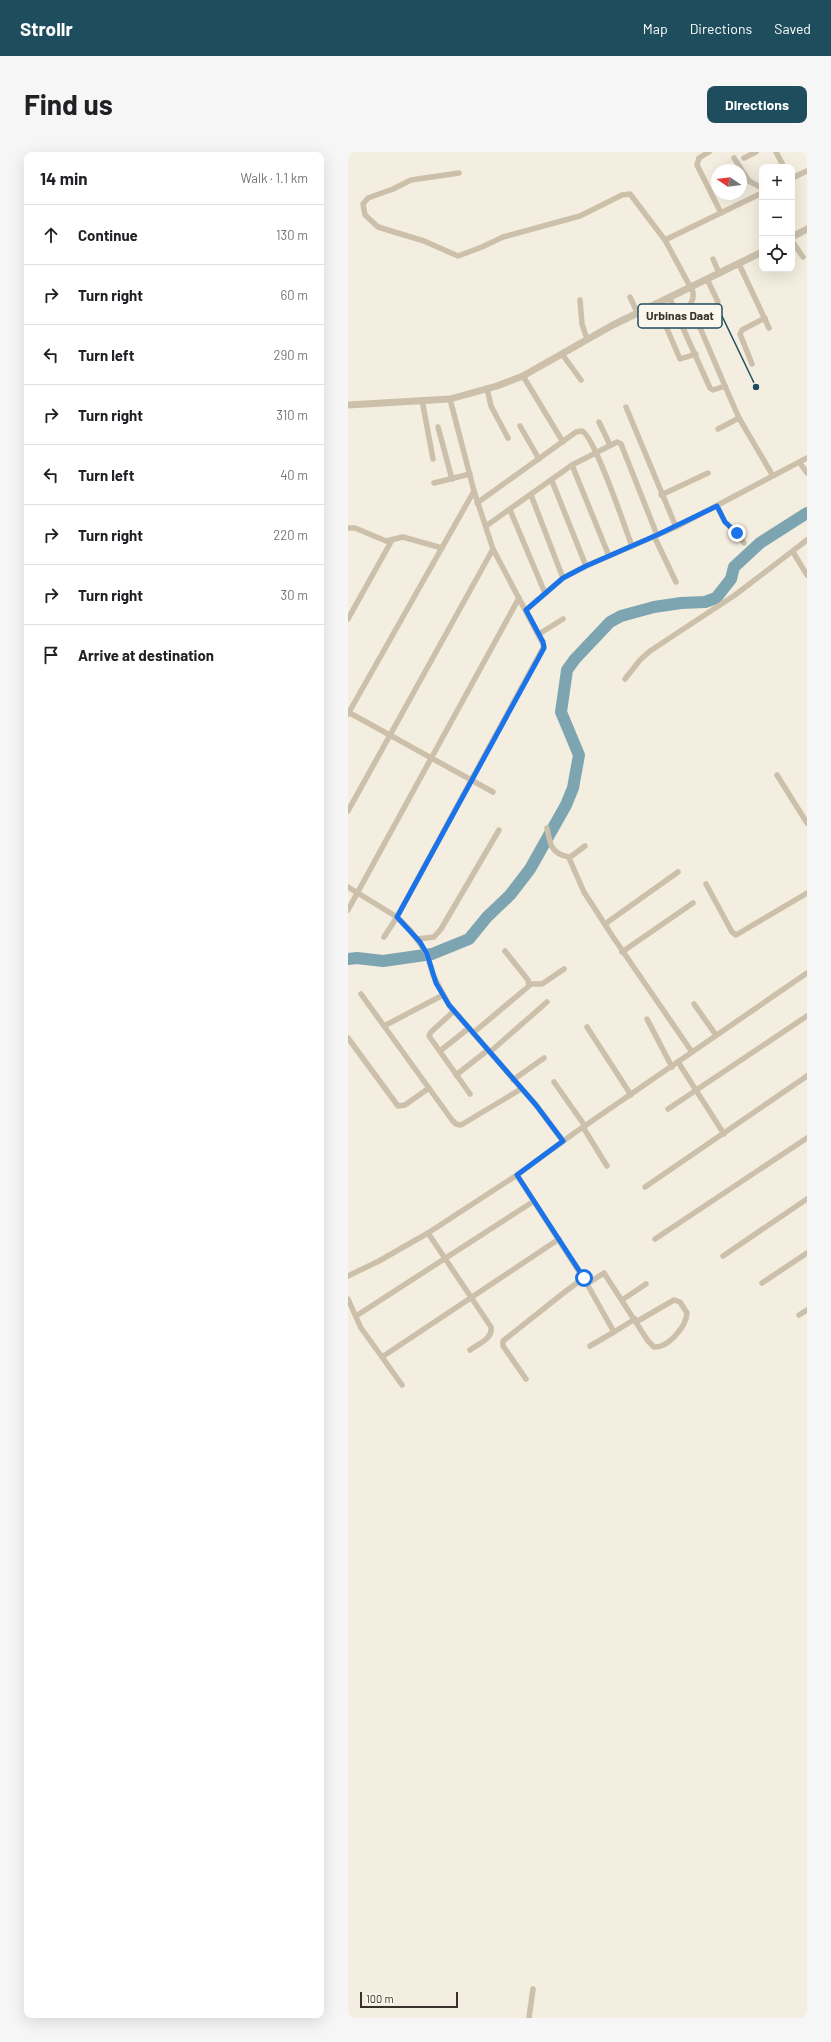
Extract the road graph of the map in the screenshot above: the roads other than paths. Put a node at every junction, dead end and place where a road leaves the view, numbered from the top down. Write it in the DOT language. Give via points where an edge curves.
graph roads {
  1 [pos="709,152"];
  2 [pos="756,152"];
  3 [pos="776,152"];
  4 [pos="734,158"];
  5 [pos="744,158"];
  6 [pos="782,164"];
  7 [pos="807,171"];
  8 [pos="459,173"];
  9 [pos="795,177"];
  10 [pos="759,186"];
  11 [pos="759,194"];
  12 [pos="721,213"];
  13 [pos="807,229"];
  14 [pos="794,236"];
  15 [pos="665,240"];
  16 [pos="795,245"];
  17 [pos="759,254"];
  18 [pos="803,257"];
  19 [pos="713,259"];
  20 [pos="739,264"];
  21 [pos="719,273"];
  22 [pos="707,279"];
  23 [pos="690,288"];
  24 [pos="630,297"];
  25 [pos="669,297"];
  26 [pos="580,300"];
  27 [pos="718,302"];
  28 [pos="656,303"];
  29 [pos="637,312"];
  30 [pos="765,318"];
  31 [pos="769,328"];
  32 [pos="587,339"];
  33 [pos="562,354"];
  34 [pos="696,354"];
  35 [pos="752,364"];
  36 [pos="523,376"];
  37 [pos="581,380"];
  38 [pos="725,386"];
  39 [pos="487,388"];
  40 [pos="450,399"];
  41 [pos="422,400"];
  42 [pos="348,405"];
  43 [pos="626,407"];
  44 [pos="739,418"];
  45 [pos="600,422"];
  46 [pos="520,426"];
  47 [pos="438,427"];
  48 [pos="718,429"];
  49 [pos="508,438"];
  50 [pos="563,442"];
  51 [pos="610,445"];
  52 [pos="596,452"];
  53 [pos="807,458"];
  54 [pos="433,459"];
  55 [pos="539,459"];
  56 [pos="800,463"];
  57 [pos="572,466"];
  58 [pos="708,473"];
  59 [pos="807,473"];
  60 [pos="470,474"];
  61 [pos="773,476"];
  62 [pos="452,479"];
  63 [pos="552,481"];
  64 [pos="434,483"];
  65 [pos="474,491"];
  66 [pos="531,495"];
  67 [pos="661,495"];
  68 [pos="478,503"];
  69 [pos="717,506"];
  70 [pos="510,510"];
  71 [pos="486,526"];
  72 [pos="676,527"];
  73 [pos="348,528"];
  74 [pos="656,536"];
  75 [pos="392,540"];
  76 [pos="807,540"];
  77 [pos="744,543"];
  78 [pos="632,546"];
  79 [pos="442,548"];
  80 [pos="493,549"];
  81 [pos="793,552"];
  82 [pos="609,556"];
  83 [pos="586,566"];
  84 [pos="807,576"];
  85 [pos="563,578"];
  86 [pos="676,582"];
  87 [pos="545,594"];
  88 [pos="520,598"];
  89 [pos="526,610"];
  90 [pos="348,619"];
  91 [pos="563,619"];
  92 [pos="539,634"];
  93 [pos="625,679"];
  94 [pos="348,713"];
  95 [pos="389,736"];
  96 [pos="431,758"];
  97 [pos="777,775"];
  98 [pos="471,780"];
  99 [pos="493,792"];
  100 [pos="348,811"];
  101 [pos="807,823"];
  102 [pos="547,828"];
  103 [pos="499,830"];
  104 [pos="585,846"];
  105 [pos="569,857"];
  106 [pos="678,872"];
  107 [pos="706,884"];
  108 [pos="348,887"];
  109 [pos="357,892"];
  110 [pos="807,893"];
  111 [pos="693,903"];
  112 [pos="348,910"];
  113 [pos="397,917"];
  114 [pos="605,924"];
  115 [pos="384,936"];
  116 [pos="419,941"];
  117 [pos="505,951"];
  118 [pos="622,952"];
  119 [pos="564,969"];
  120 [pos="807,974"];
  121 [pos="530,984"];
  122 [pos="361,994"];
  123 [pos="443,995"];
  124 [pos="547,1002"];
  125 [pos="694,1004"];
  126 [pos="454,1011"];
  127 [pos="807,1016"];
  128 [pos="647,1019"];
  129 [pos="384,1026"];
  130 [pos="587,1027"];
  131 [pos="471,1031"];
  132 [pos="716,1035"];
  133 [pos="348,1038"];
  134 [pos="440,1051"];
  135 [pos="489,1051"];
  136 [pos="692,1052"];
  137 [pos="544,1058"];
  138 [pos="678,1062"];
  139 [pos="672,1067"];
  140 [pos="456,1075"];
  141 [pos="807,1076"];
  142 [pos="513,1080"];
  143 [pos="554,1082"];
  144 [pos="429,1088"];
  145 [pos="521,1089"];
  146 [pos="697,1090"];
  147 [pos="470,1094"];
  148 [pos="631,1095"];
  149 [pos="668,1109"];
  150 [pos="584,1126"];
  151 [pos="724,1134"];
  152 [pos="807,1138"];
  153 [pos="563,1141"];
  154 [pos="607,1166"];
  155 [pos="517,1175"];
  156 [pos="645,1187"];
  157 [pos="807,1199"];
  158 [pos="534,1201"];
  159 [pos="428,1233"];
  160 [pos="559,1239"];
  161 [pos="655,1239"];
  162 [pos="807,1253"];
  163 [pos="723,1256"];
  164 [pos="446,1258"];
  165 [pos="348,1276"];
  166 [pos="586,1281"];
  167 [pos="762,1283"];
  168 [pos="646,1284"];
  169 [pos="471,1298"];
  170 [pos="348,1299"];
  171 [pos="622,1300"];
  172 [pos="807,1310"];
  173 [pos="799,1315"];
  174 [pos="356,1316"];
  175 [pos="636,1320"];
  176 [pos="614,1332"];
  177 [pos="590,1346"];
  178 [pos="470,1350"];
  179 [pos="382,1357"];
  180 [pos="526,1379"];
  181 [pos="402,1385"];
  182 [pos="533,1989"];
  183 [pos="529,2018"];
  1 -- 12 [label="street" via="699,158 697,164"];
  2 -- 5 [label="street"];
  3 -- 6 [label="street"];
  4 -- 10 [label="street" via="749,181"];
  7 -- 9 [label="street"];
  8 -- 15 [label="street" via="411,180 368,198 363,204 364,215 378,227 424,241 458,256 503,237 580,216 629,193"];
  11 -- 12 [label="street"];
  12 -- 15 [label="street"];
  13 -- 14 [label="street"];
  15 -- 23 [label="street"];
  16 -- 18 [label="street"];
  17 -- 20 [label="street"];
  19 -- 21 [label="street"];
  20 -- 21 [label="street"];
  20 -- 30 [label="street"];
  21 -- 22 [label="street"];
  22 -- 23 [label="street"];
  22 -- 27 [label="street"];
  23 -- 25 [label="street"];
  23 -- 38 [label="street" via="693,298 689,308"];
  24 -- 29 [label="street"];
  25 -- 28 [label="street"];
  25 -- 34 [label="street"];
  26 -- 32 [label="street" via="582,324"];
  28 -- 29 [label="street"];
  28 -- 34 [label="street" via="680,359"];
  29 -- 32 [label="street"];
  30 -- 31 [label="street"];
  30 -- 35 [label="street" via="741,332"];
  32 -- 33 [label="street"];
  33 -- 36 [label="street"];
  33 -- 37 [label="street"];
  34 -- 38 [label="street" via="710,388 713,390"];
  36 -- 39 [label="street"];
  36 -- 50 [label="street"];
  38 -- 44 [label="street"];
  39 -- 40 [label="street"];
  39 -- 49 [label="street" via="491,406"];
  40 -- 41 [label="street"];
  40 -- 60 [label="street"];
  41 -- 42 [label="street"];
  41 -- 54 [label="street"];
  43 -- 67 [label="street"];
  44 -- 48 [label="street"];
  44 -- 61 [label="street"];
  45 -- 51 [label="street"];
  46 -- 55 [label="street"];
  47 -- 62 [label="street"];
  50 -- 52 [label="street" via="576,432 582,431 586,433"];
  50 -- 55 [label="street"];
  51 -- 52 [label="street"];
  51 -- 74 [label="street" via="617,442 621,444"];
  52 -- 57 [label="street"];
  52 -- 78 [label="street"];
  53 -- 56 [label="street"];
  55 -- 68 [label="street"];
  56 -- 59 [label="street"];
  56 -- 61 [label="street"];
  57 -- 63 [label="street"];
  57 -- 82 [label="street"];
  58 -- 67 [label="street"];
  60 -- 62 [label="street"];
  60 -- 65 [label="street"];
  61 -- 69 [label="street"];
  62 -- 64 [label="street"];
  63 -- 66 [label="street"];
  63 -- 83 [label="street"];
  65 -- 68 [label="street"];
  65 -- 79 [label="street"];
  66 -- 70 [label="street"];
  66 -- 85 [label="street"];
  67 -- 72 [label="street"];
  68 -- 71 [label="street"];
  69 -- 72 [label="street"];
  69 -- 77 [label="street" via="725,522"];
  70 -- 71 [label="street"];
  70 -- 87 [label="street"];
  71 -- 80 [label="street"];
  72 -- 74 [label="street"];
  73 -- 75 [label="street" via="355,528 386,541"];
  74 -- 78 [label="street"];
  74 -- 86 [label="street"];
  75 -- 79 [label="street" via="412,538"];
  75 -- 90 [label="street"];
  76 -- 81 [label="street"];
  78 -- 82 [label="street"];
  79 -- 94 [label="street"];
  80 -- 88 [label="street"];
  80 -- 95 [label="street"];
  81 -- 84 [label="street"];
  81 -- 93 [label="street" via="735,595 650,651"];
  82 -- 83 [label="street"];
  83 -- 85 [label="street"];
  85 -- 87 [label="street"];
  87 -- 89 [label="street"];
  88 -- 89 [label="street"];
  88 -- 96 [label="street"];
  89 -- 92 [label="street"];
  91 -- 92 [label="street"];
  92 -- 98 [label="street" via="544,646 541,653"];
  94 -- 95 [label="street"];
  95 -- 96 [label="street"];
  95 -- 100 [label="street"];
  96 -- 98 [label="street"];
  96 -- 109 [label="street"];
  97 -- 101 [label="street"];
  98 -- 99 [label="street"];
  98 -- 113 [label="street"];
  102 -- 105 [label="street" via="552,849 559,855"];
  103 -- 116 [label="street" via="441,929 434,936"];
  104 -- 105 [label="street"];
  105 -- 114 [label="street" via="582,887"];
  106 -- 114 [label="street"];
  107 -- 110 [label="street" via="736,935"];
  108 -- 109 [label="street"];
  109 -- 112 [label="street"];
  109 -- 113 [label="street"];
  111 -- 118 [label="street"];
  113 -- 115 [label="street"];
  113 -- 116 [label="street"];
  114 -- 118 [label="street"];
  116 -- 123 [label="street"];
  117 -- 121 [label="street"];
  118 -- 136 [label="street"];
  119 -- 121 [label="street" via="542,984"];
  120 -- 132 [label="street"];
  121 -- 131 [label="street" via="520,995"];
  122 -- 129 [label="street"];
  123 -- 126 [label="street"];
  123 -- 129 [label="street"];
  124 -- 135 [label="street"];
  125 -- 132 [label="street"];
  126 -- 131 [label="street"];
  126 -- 134 [label="street" via="430,1033 431,1040"];
  127 -- 146 [label="street"];
  128 -- 139 [label="street"];
  129 -- 144 [label="street"];
  130 -- 148 [label="street"];
  131 -- 134 [label="street"];
  131 -- 135 [label="street"];
  132 -- 136 [label="street"];
  133 -- 144 [label="street" via="398,1106 405,1105"];
  134 -- 140 [label="street"];
  135 -- 140 [label="street"];
  135 -- 142 [label="street"];
  136 -- 138 [label="street"];
  137 -- 142 [label="street"];
  138 -- 139 [label="street"];
  138 -- 146 [label="street"];
  139 -- 148 [label="street"];
  140 -- 147 [label="street"];
  141 -- 151 [label="street"];
  142 -- 145 [label="street"];
  143 -- 150 [label="street"];
  144 -- 145 [label="street" via="452,1120 460,1125"];
  145 -- 153 [label="street"];
  146 -- 149 [label="street"];
  146 -- 151 [label="street"];
  148 -- 150 [label="street"];
  150 -- 153 [label="street"];
  150 -- 154 [label="street"];
  151 -- 156 [label="street"];
  152 -- 161 [label="street"];
  153 -- 155 [label="street"];
  155 -- 158 [label="street"];
  155 -- 159 [label="street"];
  157 -- 163 [label="street"];
  158 -- 160 [label="street"];
  158 -- 164 [label="street"];
  159 -- 164 [label="street"];
  159 -- 165 [label="street"];
  160 -- 166 [label="street"];
  160 -- 169 [label="street"];
  162 -- 167 [label="street"];
  164 -- 169 [label="street"];
  164 -- 174 [label="street"];
  166 -- 171 [label="street" via="604,1273"];
  166 -- 176 [label="street"];
  166 -- 180 [label="street" via="566,1290 503,1342 503,1346"];
  168 -- 171 [label="street"];
  169 -- 178 [label="street" via="488,1322 491,1332 489,1337"];
  169 -- 179 [label="street"];
  170 -- 174 [label="street"];
  171 -- 175 [label="street"];
  172 -- 173 [label="street"];
  174 -- 179 [label="street" via="361,1328"];
  175 -- 175 [label="street" via="648,1341 656,1347 678,1333 687,1313 680,1302 674,1300"];
  175 -- 176 [label="street"];
  176 -- 177 [label="street"];
  179 -- 181 [label="street"];
  182 -- 183 [label="street"];
}
